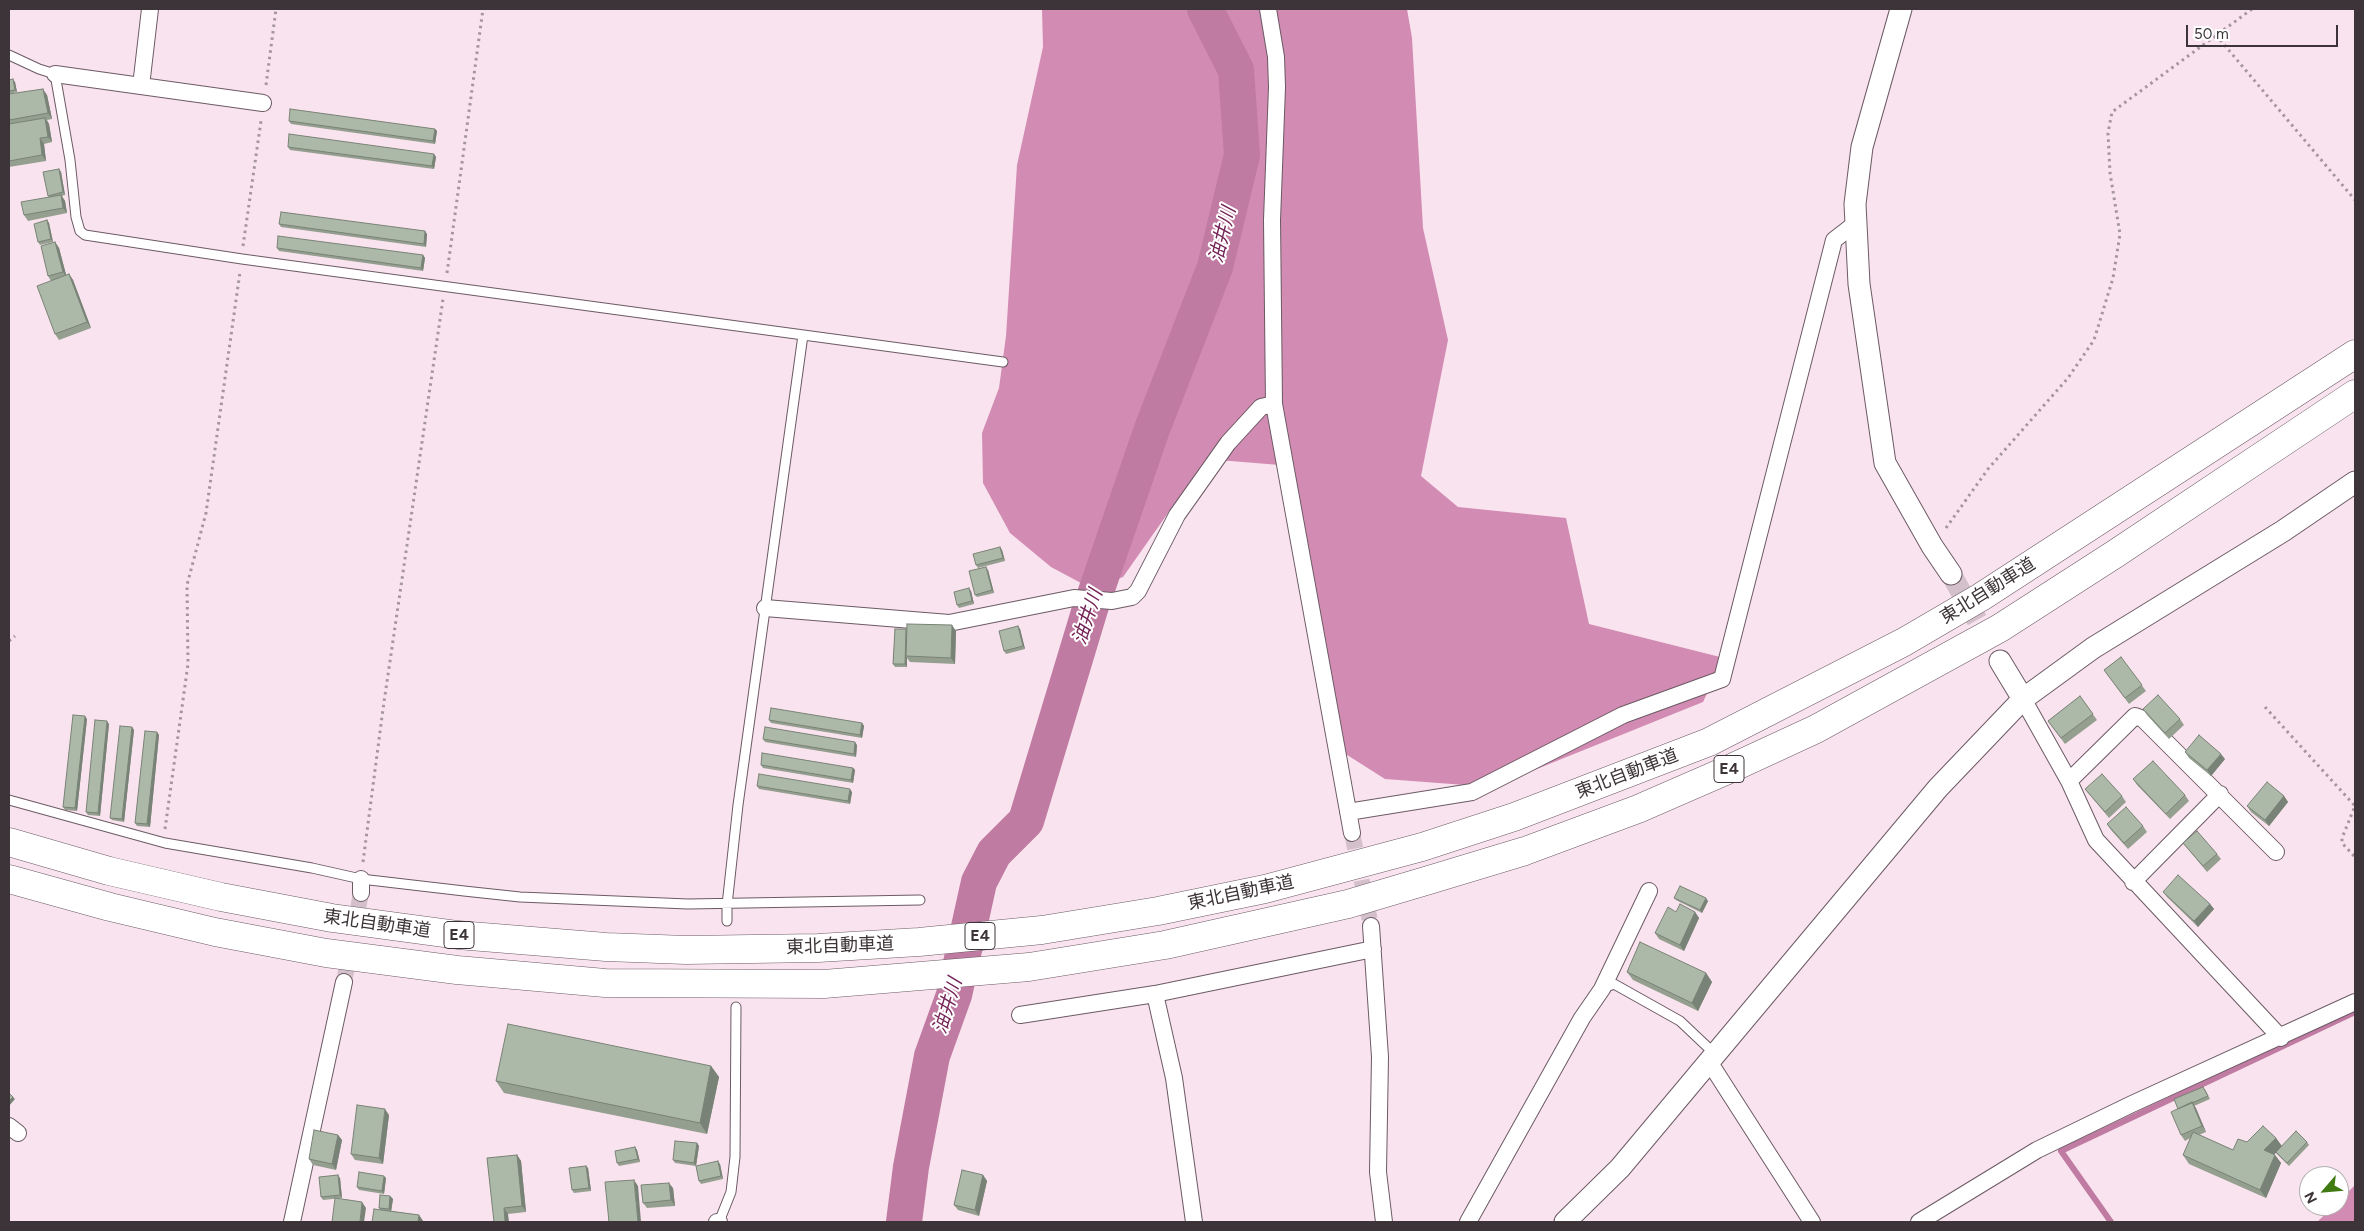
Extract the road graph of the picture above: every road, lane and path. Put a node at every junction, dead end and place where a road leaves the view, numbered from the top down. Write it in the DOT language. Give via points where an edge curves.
graph roads {
  1 [pos="150,9"];
  2 [pos="276,9"];
  3 [pos="483,9"];
  4 [pos="1268,9"];
  5 [pos="1901,9"];
  6 [pos="2252,9"];
  7 [pos="2216,35"];
  8 [pos="9,55"];
  9 [pos="55,74"];
  10 [pos="141,86"];
  11 [pos="263,103"];
  12 [pos="2355,200"];
  13 [pos="1856,222"];
  14 [pos="242,259"];
  15 [pos="445,285"];
  16 [pos="803,336"];
  17 [pos="2355,354"];
  18 [pos="1003,362"];
  19 [pos="2355,394"];
  20 [pos="1274,404"];
  21 [pos="2355,482"];
  22 [pos="1932,546"];
  23 [pos="1951,574"];
  24 [pos="765,608"];
  25 [pos="15,636"];
  26 [pos="9,641"];
  27 [pos="2000,661"];
  28 [pos="2023,699"];
  29 [pos="2265,707"];
  30 [pos="2069,781"];
  31 [pos="2220,794"];
  32 [pos="9,800"];
  33 [pos="1348,812"];
  34 [pos="1352,833"];
  35 [pos="9,842"];
  36 [pos="165,843"];
  37 [pos="2276,852"];
  38 [pos="2355,857"];
  39 [pos="9,879"];
  40 [pos="2133,882"];
  41 [pos="361,886"];
  42 [pos="1649,892"];
  43 [pos="920,900"];
  44 [pos="726,904"];
  45 [pos="727,921"];
  46 [pos="1371,926"];
  47 [pos="1373,949"];
  48 [pos="344,982"];
  49 [pos="1602,989"];
  50 [pos="1155,994"];
  51 [pos="2355,1002"];
  52 [pos="736,1007"];
  53 [pos="1020,1015"];
  54 [pos="2280,1038"];
  55 [pos="1713,1059"];
  56 [pos="292,1222"];
  57 [pos="719,1222"];
  58 [pos="1194,1222"];
  59 [pos="1384,1222"];
  60 [pos="1468,1222"];
  61 [pos="1565,1222"];
  62 [pos="1812,1222"];
  63 [pos="1919,1222"];
  1 -- 10 [label="street"];
  2 -- 11 [label="path"];
  3 -- 15 [label="path"];
  4 -- 20 [label="street" via="1277,87 1272,220"];
  5 -- 13 [label="street" via="1862,147"];
  6 -- 7 [label="path"];
  7 -- 12 [label="path"];
  7 -- 22 [label="path" via="2112,112 2108,133 2110,173 2120,234 2113,278 2094,340 2068,378 1988,469"];
  8 -- 9 [label="lane"];
  9 -- 10 [label="street"];
  9 -- 14 [label="lane" via="80,231 85,235"];
  10 -- 11 [label="street"];
  11 -- 14 [label="path"];
  13 -- 22 [label="street" via="1859,284 1885,463"];
  13 -- 33 [label="street" via="1834,240 1722,679 1623,715 1472,792"];
  14 -- 15 [label="lane"];
  14 -- 36 [label="path" via="206,513 187,585 188,664"];
  15 -- 16 [label="lane"];
  15 -- 41 [label="path" via="383,708"];
  16 -- 18 [label="lane"];
  16 -- 24 [label="lane"];
  17 -- 35 [label="highway, 東北自動車道 / E4" via="1981,597 1904,642 1709,742 1514,817 1422,847 1265,889 1042,930 818,948 686,950 458,935 332,918 221,897"];
  19 -- 39 [label="highway, 東北自動車道 / E4" via="2000,628 1816,729 1638,809 1525,851 1348,904 1165,945 1029,967 824,984 605,983 457,970 326,953 215,932"];
  20 -- 24 [label="street" via="1261,407 1228,443 1177,515 1132,597 1112,602 1074,598 949,623"];
  20 -- 33 [label="street"];
  21 -- 28 [label="street" via="2283,531 2093,648"];
  22 -- 23 [label="street"];
  24 -- 44 [label="lane"];
  25 -- 26 [label="path"];
  27 -- 28 [label="street"];
  28 -- 30 [label="street"];
  28 -- 55 [label="street" via="1938,788"];
  29 -- 38 [label="path" via="2355,806 2342,843"];
  30 -- 31 [label="street" via="2135,716 2143,719"];
  30 -- 40 [label="street" via="2096,840"];
  31 -- 37 [label="street"];
  31 -- 40 [label="street"];
  32 -- 36 [label="lane"];
  33 -- 34 [label="street"];
  36 -- 41 [label="lane" via="312,868"];
  40 -- 54 [label="street"];
  41 -- 44 [label="lane" via="520,897"];
  42 -- 49 [label="street"];
  43 -- 44 [label="lane"];
  44 -- 45 [label="lane"];
  46 -- 47 [label="street"];
  47 -- 50 [label="street"];
  47 -- 59 [label="street" via="1380,1057 1378,1172"];
  48 -- 56 [label="street"];
  49 -- 55 [label="lane" via="1614,984 1680,1021"];
  49 -- 60 [label="street" via="1582,1018"];
  50 -- 53 [label="street"];
  50 -- 58 [label="street" via="1174,1078"];
  51 -- 54 [label="street"];
  52 -- 57 [label="lane" via="735,1157 731,1192"];
  54 -- 63 [label="street" via="2037,1150"];
  55 -- 61 [label="street" via="1620,1168"];
  55 -- 62 [label="street"];
}
